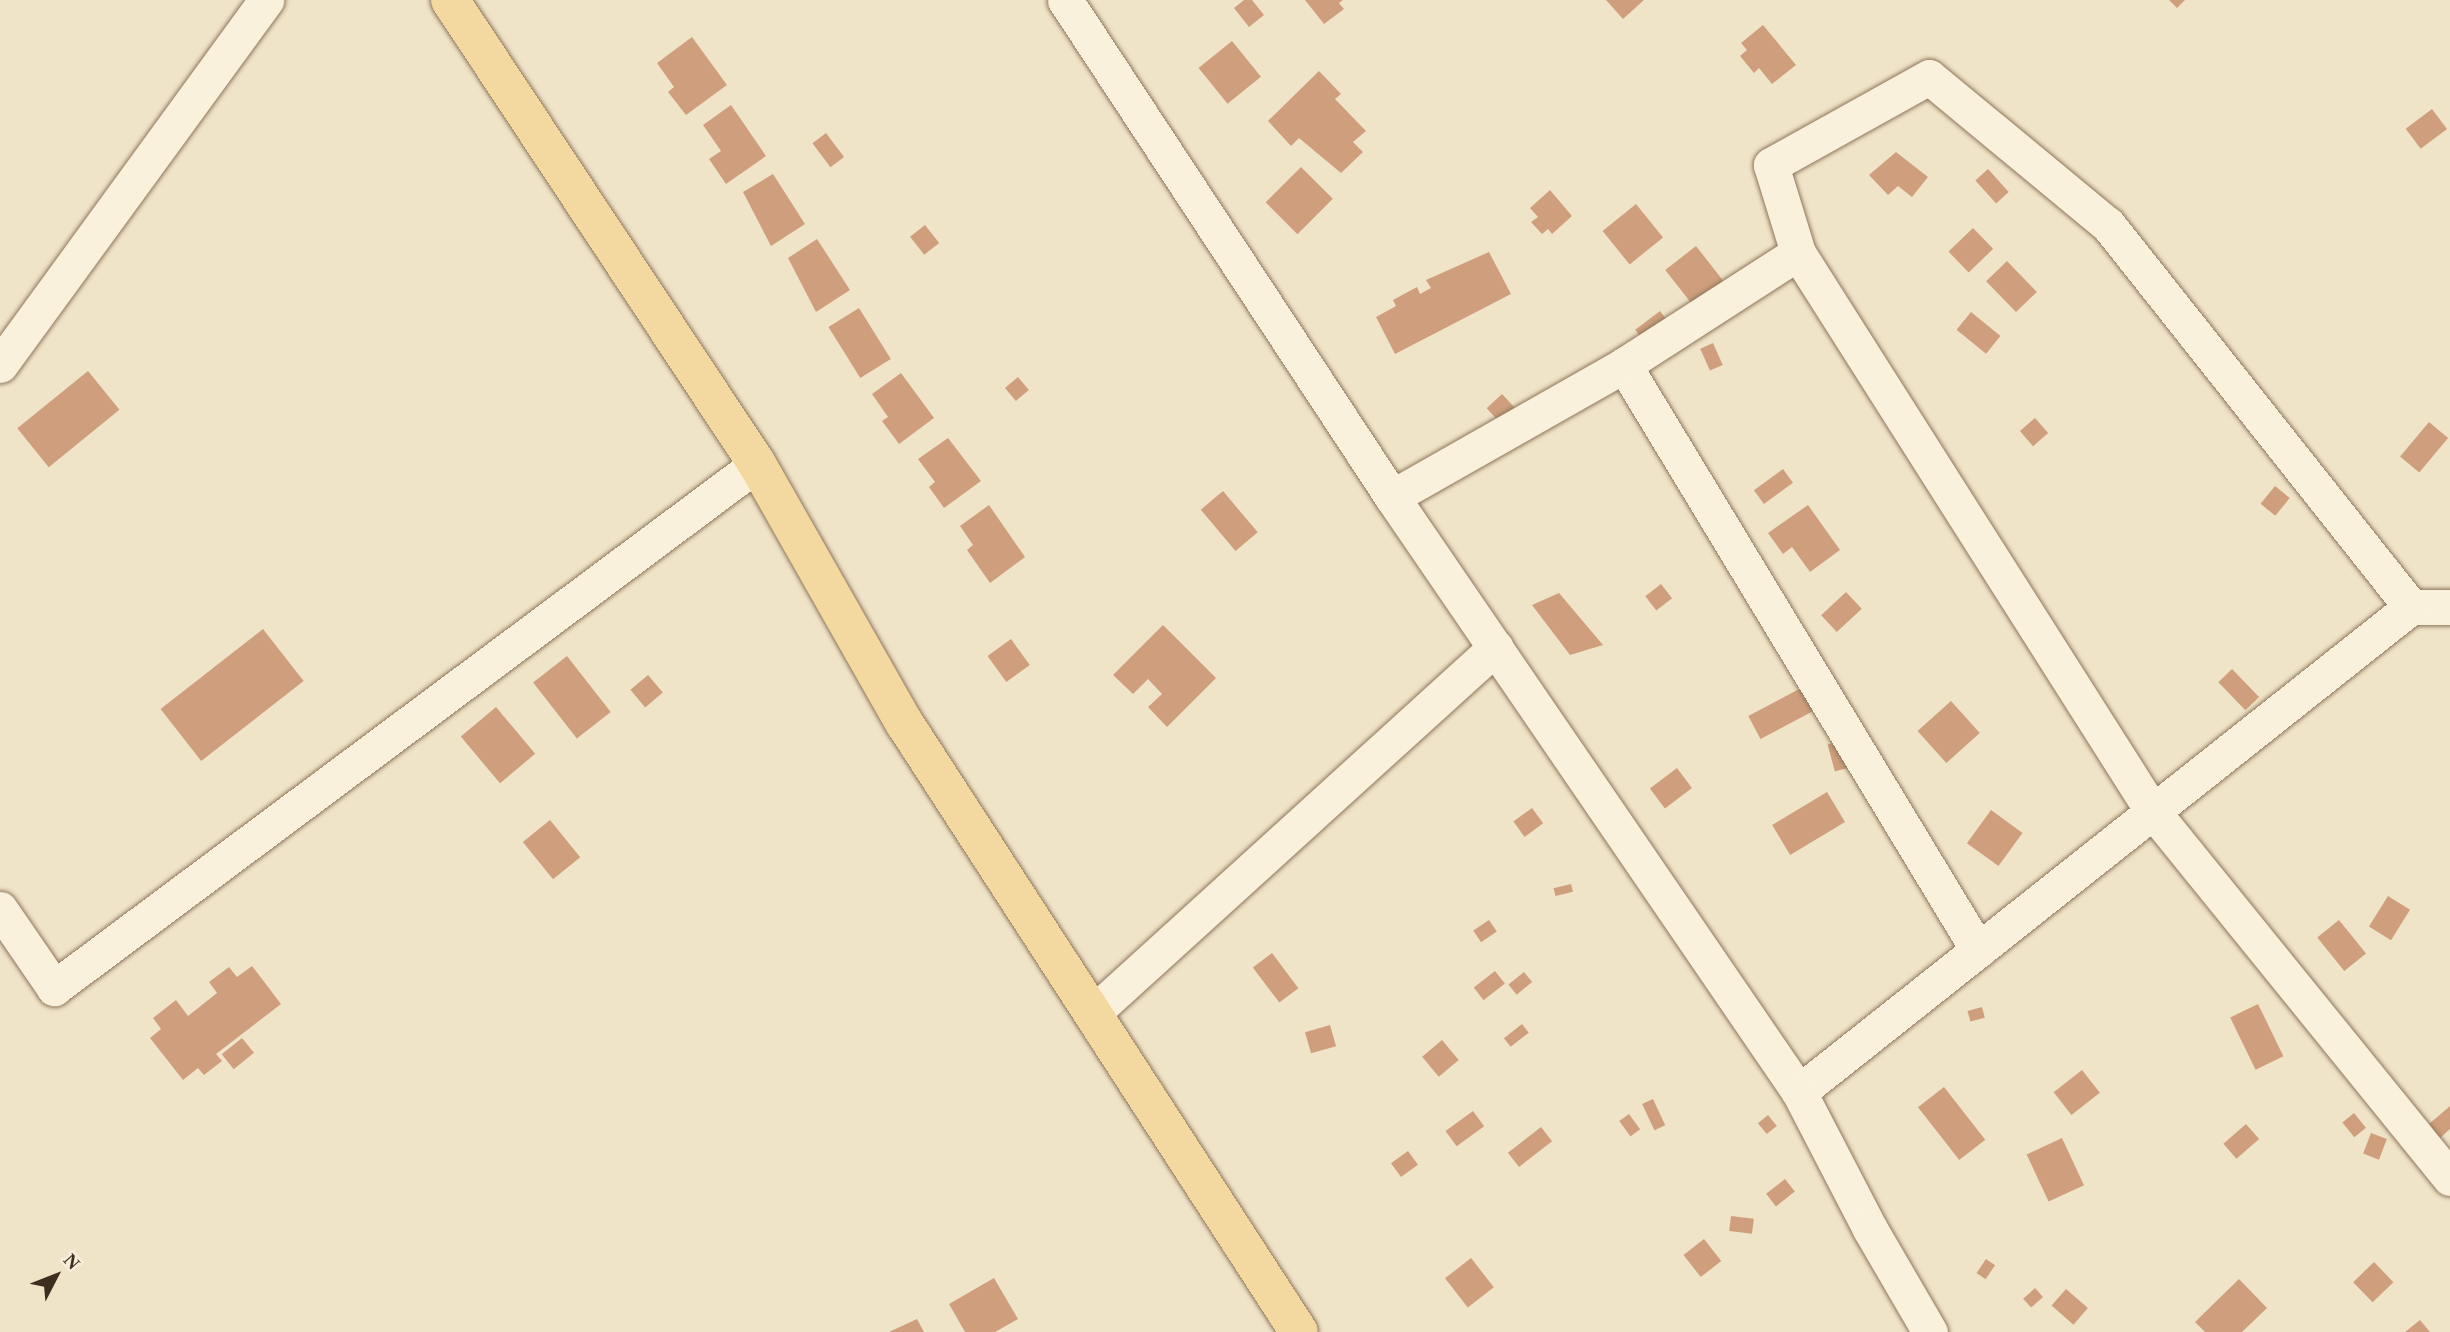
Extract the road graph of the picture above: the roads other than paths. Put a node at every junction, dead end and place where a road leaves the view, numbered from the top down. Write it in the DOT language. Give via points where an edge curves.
graph roads {
  1 [pos="266,0"];
  2 [pos="450,0"];
  3 [pos="1065,0"];
  4 [pos="1798,253"];
  5 [pos="0,365"];
  6 [pos="1624,365"];
  7 [pos="757,464"];
  8 [pos="1392,497"];
  9 [pos="2411,607"];
  10 [pos="2450,607"];
  11 [pos="1496,647"];
  12 [pos="2151,809"];
  13 [pos="0,909"];
  14 [pos="1978,950"];
  15 [pos="1093,1013"];
  16 [pos="1800,1092"];
  17 [pos="2450,1178"];
  18 [pos="1299,1332"];
  19 [pos="1930,1332"];
  1 -- 5 [label="street"];
  2 -- 7 [label="main road"];
  3 -- 8 [label="street"];
  4 -- 6 [label="street"];
  4 -- 9 [label="street" via="1771,165 1929,77 2108,225"];
  4 -- 12 [label="street"];
  6 -- 8 [label="street"];
  6 -- 14 [label="street"];
  7 -- 13 [label="street" via="54,988"];
  7 -- 15 [label="main road" via="905,724"];
  8 -- 11 [label="street"];
  9 -- 10 [label="street"];
  9 -- 12 [label="street"];
  11 -- 15 [label="street"];
  11 -- 16 [label="street"];
  12 -- 14 [label="street"];
  12 -- 17 [label="street"];
  14 -- 16 [label="street"];
  15 -- 18 [label="main road"];
  16 -- 19 [label="street" via="1870,1229"];
}
